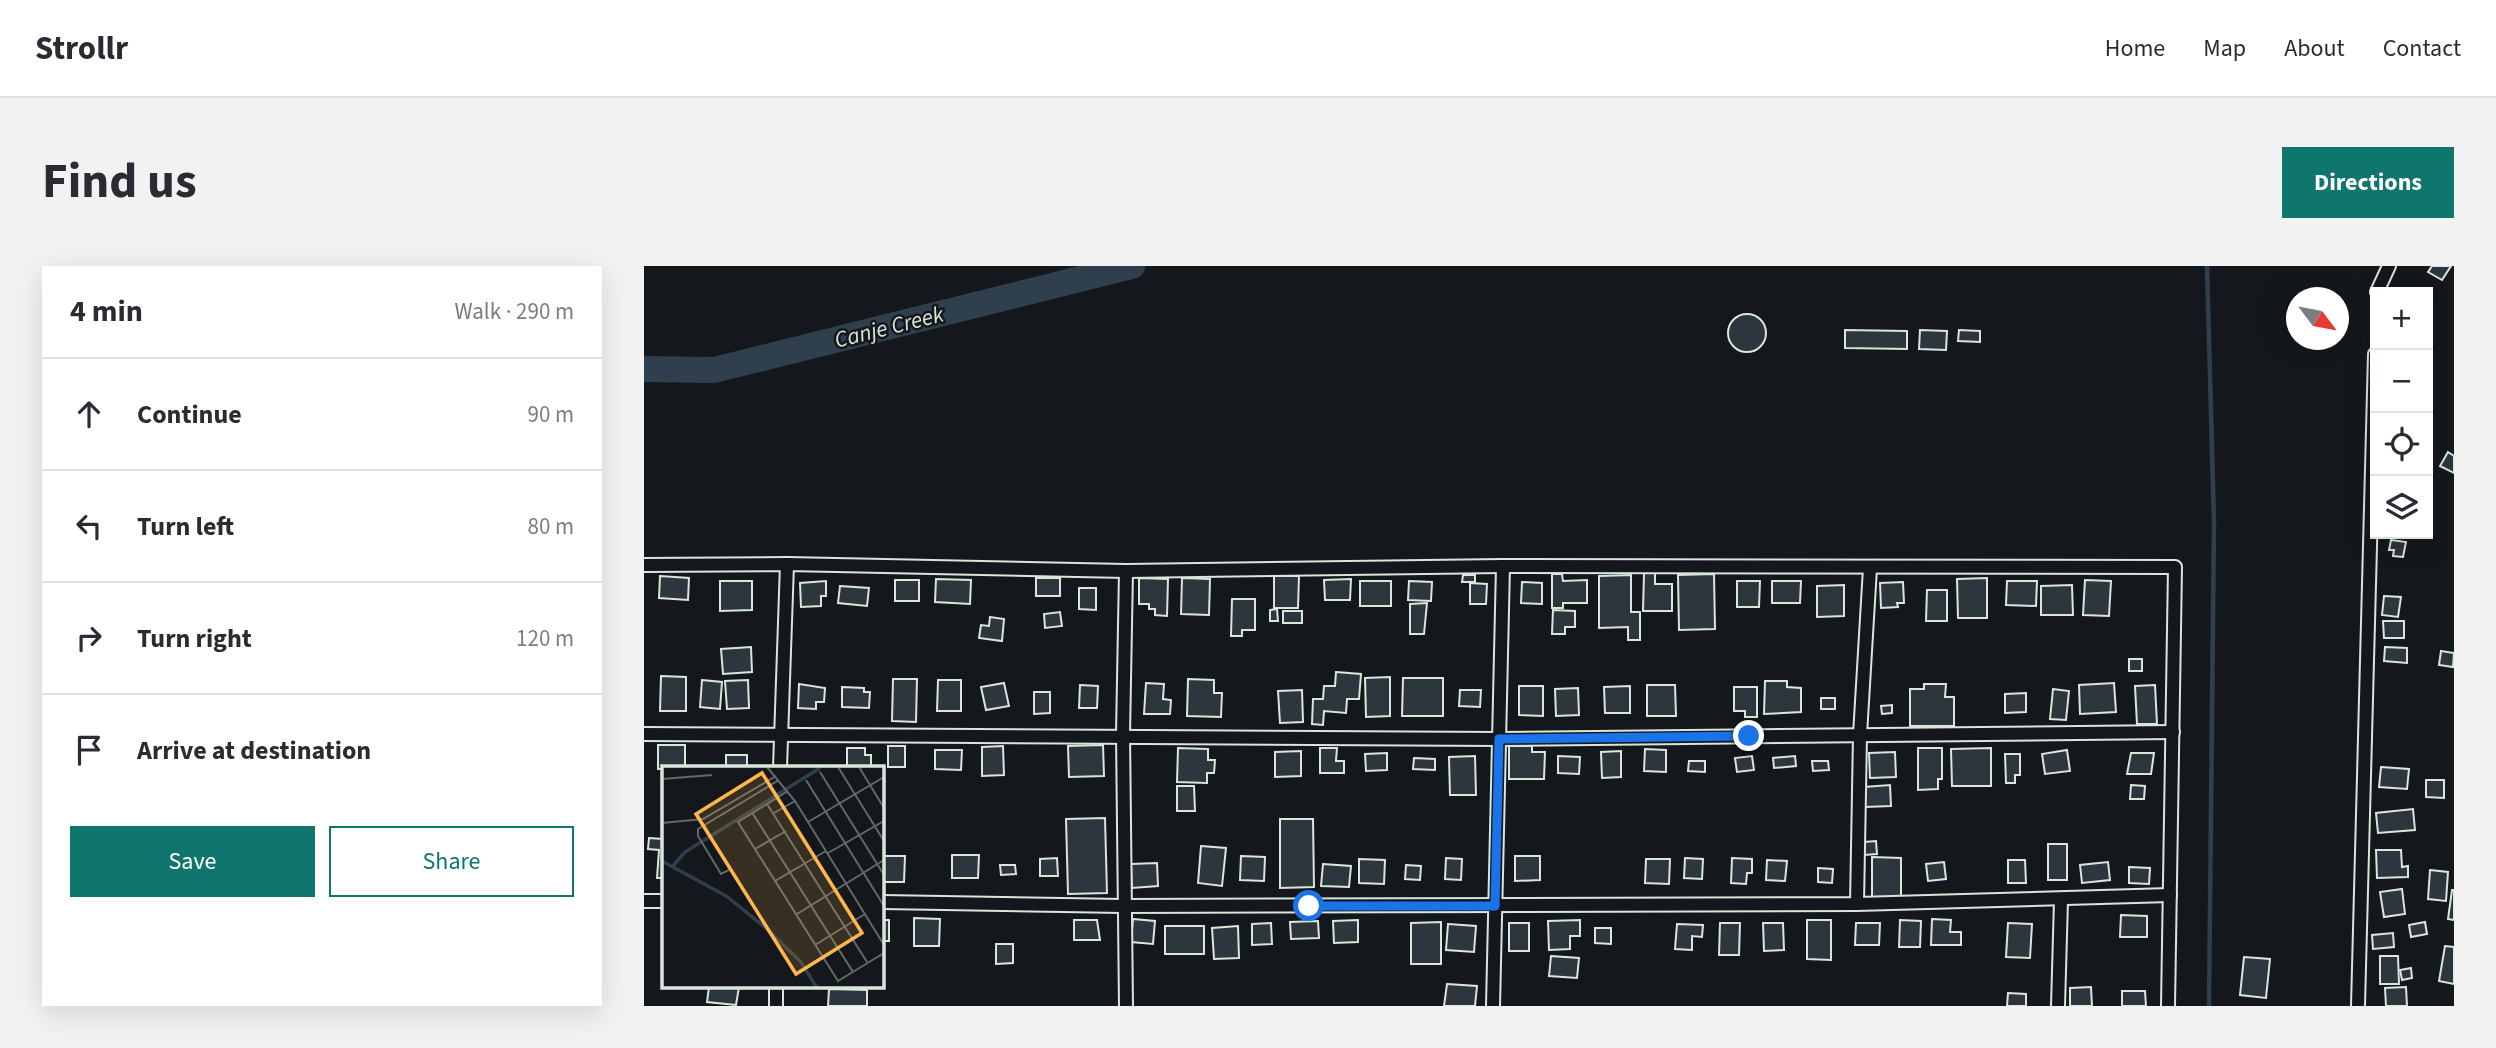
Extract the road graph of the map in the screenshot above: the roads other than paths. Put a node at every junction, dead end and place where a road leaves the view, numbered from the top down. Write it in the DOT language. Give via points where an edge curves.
graph roads {
  1 [pos="2389,266"];
  2 [pos="2379,287"];
  3 [pos="2373,413"];
  4 [pos="787,564"];
  5 [pos="644,565"];
  6 [pos="1503,566"];
  7 [pos="1870,568"];
  8 [pos="1126,571"];
  9 [pos="2172,732"];
  10 [pos="781,733"];
  11 [pos="644,734"];
  12 [pos="1122,734"];
  13 [pos="1860,735"];
  14 [pos="1499,739"];
  15 [pos="780,766"];
  16 [pos="2170,895"];
  17 [pos="2061,900"];
  18 [pos="644,901"];
  19 [pos="662,901"];
  20 [pos="884,902"];
  21 [pos="1857,904"];
  22 [pos="1123,906"];
  23 [pos="1495,906"];
  24 [pos="776,988"];
  25 [pos="776,1006"];
  26 [pos="1126,1006"];
  27 [pos="1493,1006"];
  28 [pos="2058,1006"];
  29 [pos="2168,1006"];
  30 [pos="2358,1006"];
  1 -- 2 [label="street"];
  3 -- 30 [label="street"];
  4 -- 5 [label="street"];
  4 -- 8 [label="street"];
  4 -- 10 [label="street"];
  6 -- 7 [label="street"];
  6 -- 8 [label="street"];
  6 -- 14 [label="street"];
  7 -- 9 [label="street" via="2175,567"];
  7 -- 13 [label="street"];
  8 -- 12 [label="street"];
  9 -- 13 [label="street"];
  9 -- 16 [label="street"];
  10 -- 11 [label="street"];
  10 -- 12 [label="street"];
  10 -- 15 [label="street"];
  12 -- 14 [label="street"];
  12 -- 22 [label="street"];
  13 -- 14 [label="street"];
  13 -- 21 [label="street"];
  14 -- 23 [label="street"];
  16 -- 17 [label="street"];
  16 -- 29 [label="street"];
  17 -- 21 [label="street"];
  17 -- 28 [label="street"];
  18 -- 19 [label="street"];
  20 -- 22 [label="street"];
  21 -- 23 [label="street"];
  22 -- 23 [label="street"];
  22 -- 26 [label="street"];
  23 -- 27 [label="street"];
  24 -- 25 [label="street"];
}
